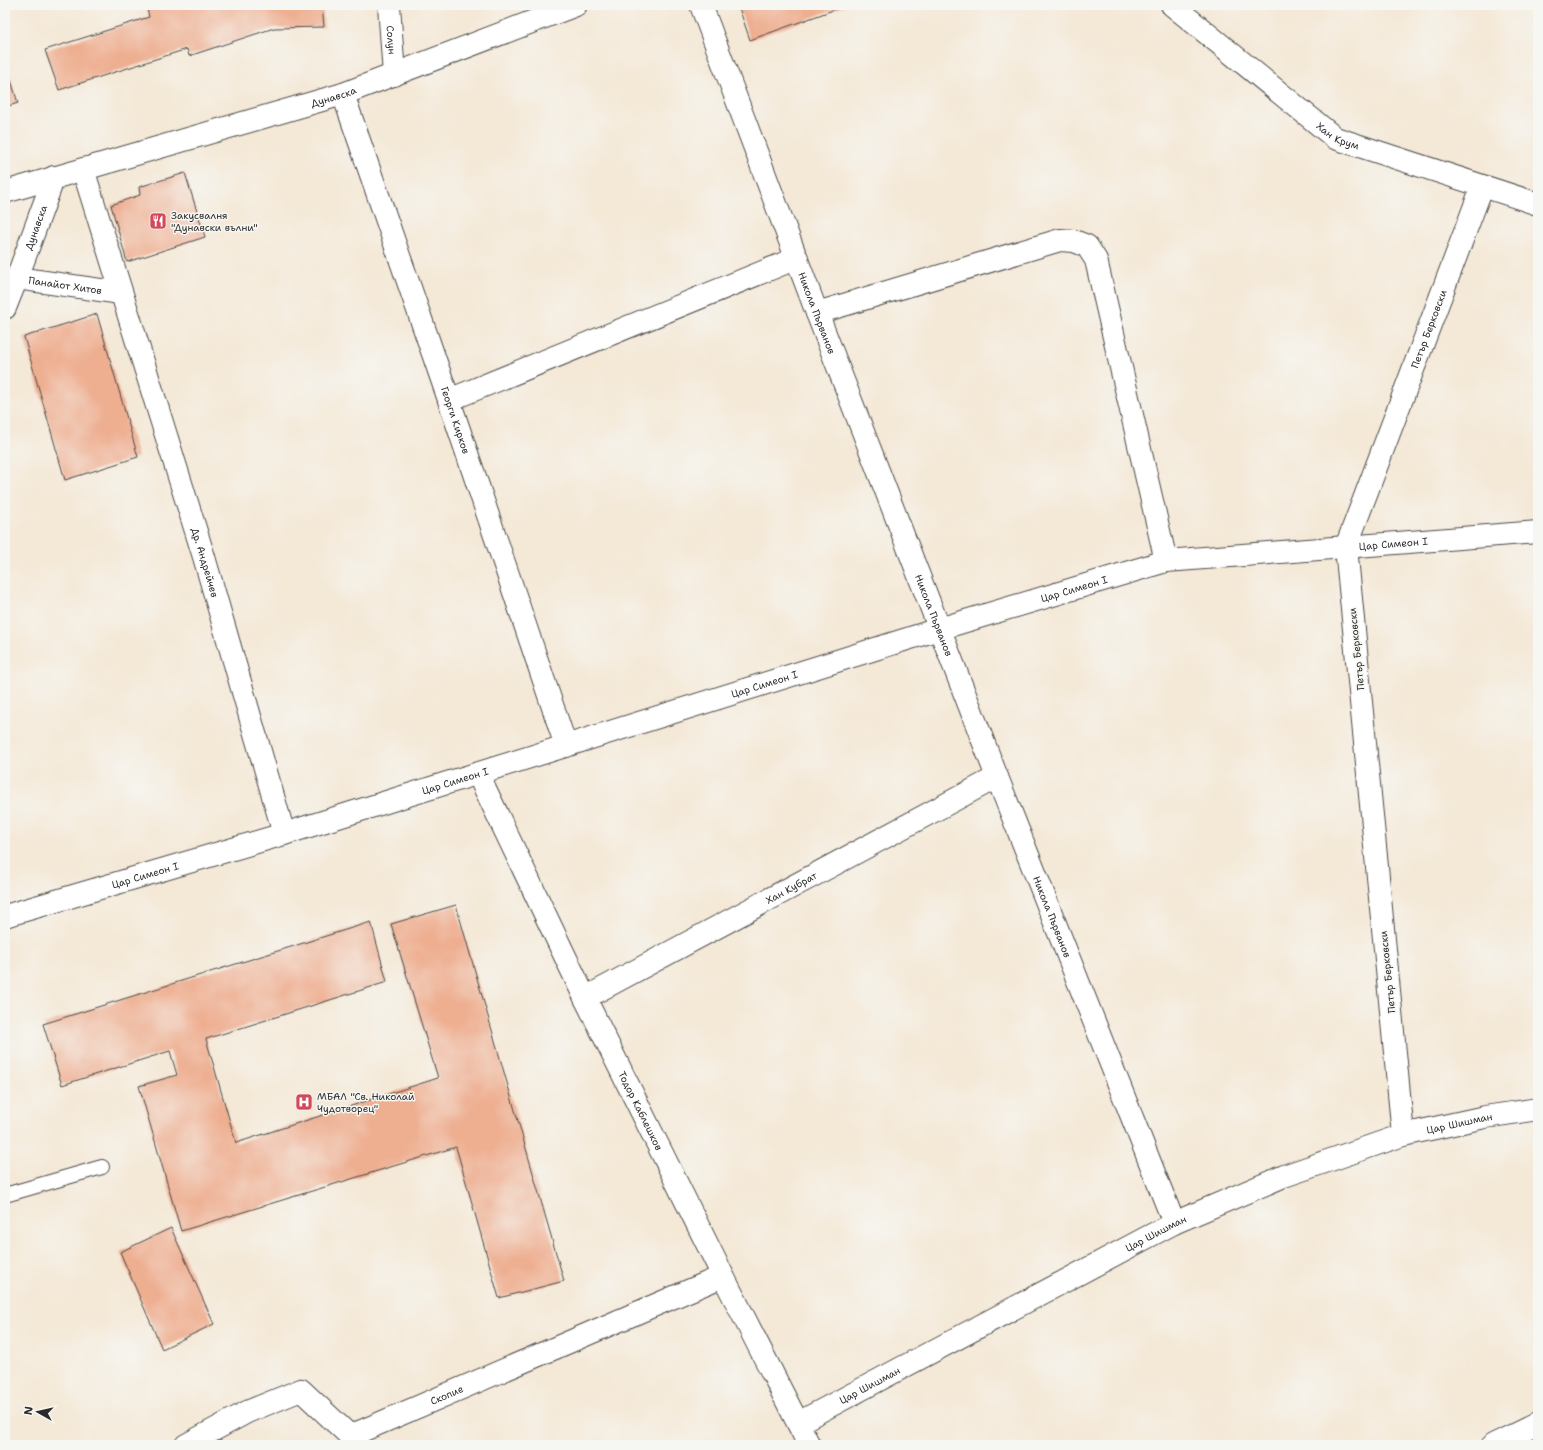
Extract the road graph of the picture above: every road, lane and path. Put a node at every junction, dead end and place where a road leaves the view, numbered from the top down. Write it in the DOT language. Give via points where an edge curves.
graph roads {
  1 [pos="389,5"];
  2 [pos="576,5"];
  3 [pos="701,5"];
  4 [pos="1172,5"];
  5 [pos="394,75"];
  6 [pos="343,94"];
  7 [pos="83,169"];
  8 [pos="54,177"];
  9 [pos="1482,186"];
  10 [pos="5,192"];
  11 [pos="1538,204"];
  12 [pos="797,258"];
  13 [pos="17,278"];
  14 [pos="121,293"];
  15 [pos="5,308"];
  16 [pos="816,313"];
  17 [pos="449,400"];
  18 [pos="1538,532"];
  19 [pos="1346,547"];
  20 [pos="1166,561"];
  21 [pos="939,629"];
  22 [pos="566,746"];
  23 [pos="478,774"];
  24 [pos="997,777"];
  25 [pos="284,834"];
  26 [pos="5,916"];
  27 [pos="584,998"];
  28 [pos="1538,1109"];
  29 [pos="1404,1136"];
  30 [pos="102,1167"];
  31 [pos="5,1195"];
  32 [pos="1174,1222"];
  33 [pos="723,1276"];
  34 [pos="798,1422"];
  35 [pos="1538,1423"];
  36 [pos="186,1445"];
  37 [pos="809,1445"];
  38 [pos="1493,1445"];
  1 -- 5 [label="street, Солун"];
  2 -- 5 [label="street, Дунавска"];
  3 -- 12 [label="street, Никола Първанов"];
  4 -- 9 [label="street, Хан Крум" via="1335,138"];
  5 -- 6 [label="street, Дунавска"];
  6 -- 7 [label="street, Дунавска"];
  6 -- 17 [label="street, Георги Кирков"];
  7 -- 8 [label="street, Дунавска"];
  7 -- 14 [label="street"];
  8 -- 10 [label="street, Дунавска"];
  8 -- 13 [label="street, Дунавска"];
  9 -- 11 [label="street, Хан Крум"];
  9 -- 19 [label="street, Петър Берковски"];
  12 -- 16 [label="street, Никола Първанов"];
  12 -- 17 [label="street"];
  13 -- 14 [label="street, Панайот Хитов"];
  13 -- 15 [label="street, Панайот Хитов"];
  14 -- 25 [label="street, Др. Андрейчев" via="204,557"];
  16 -- 20 [label="street" via="1060,240 1087,246 1096,260"];
  16 -- 21 [label="street, Никола Първанов"];
  17 -- 22 [label="street, Георги Кирков"];
  18 -- 19 [label="street, Цар Симеон I"];
  19 -- 20 [label="street, Цар Симеон I"];
  19 -- 29 [label="street, Петър Берковски"];
  20 -- 21 [label="street, Цар Симеон I"];
  21 -- 22 [label="street, Цар Симеон I"];
  21 -- 24 [label="street, Никола Първанов"];
  22 -- 23 [label="street, Цар Симеон I"];
  23 -- 25 [label="street, Цар Симеон I"];
  23 -- 27 [label="street, Тодор Каблешков"];
  24 -- 27 [label="street, Хан Кубрат"];
  24 -- 32 [label="street, Никола Първанов"];
  25 -- 26 [label="street, Цар Симеон I"];
  27 -- 33 [label="street, Тодор Каблешков"];
  28 -- 29 [label="street, Цар Шишман" via="1485,1117"];
  29 -- 32 [label="street, Цар Шишман" via="1284,1176"];
  30 -- 31 [label="lane"];
  32 -- 34 [label="street, Цар Шишман"];
  33 -- 34 [label="street, Тодор Каблешков"];
  33 -- 36 [label="street, Скопие" via="350,1436 301,1390 248,1412"];
  34 -- 37 [label="street, Тодор Каблешков"];
  35 -- 38 [label="street"];
}
